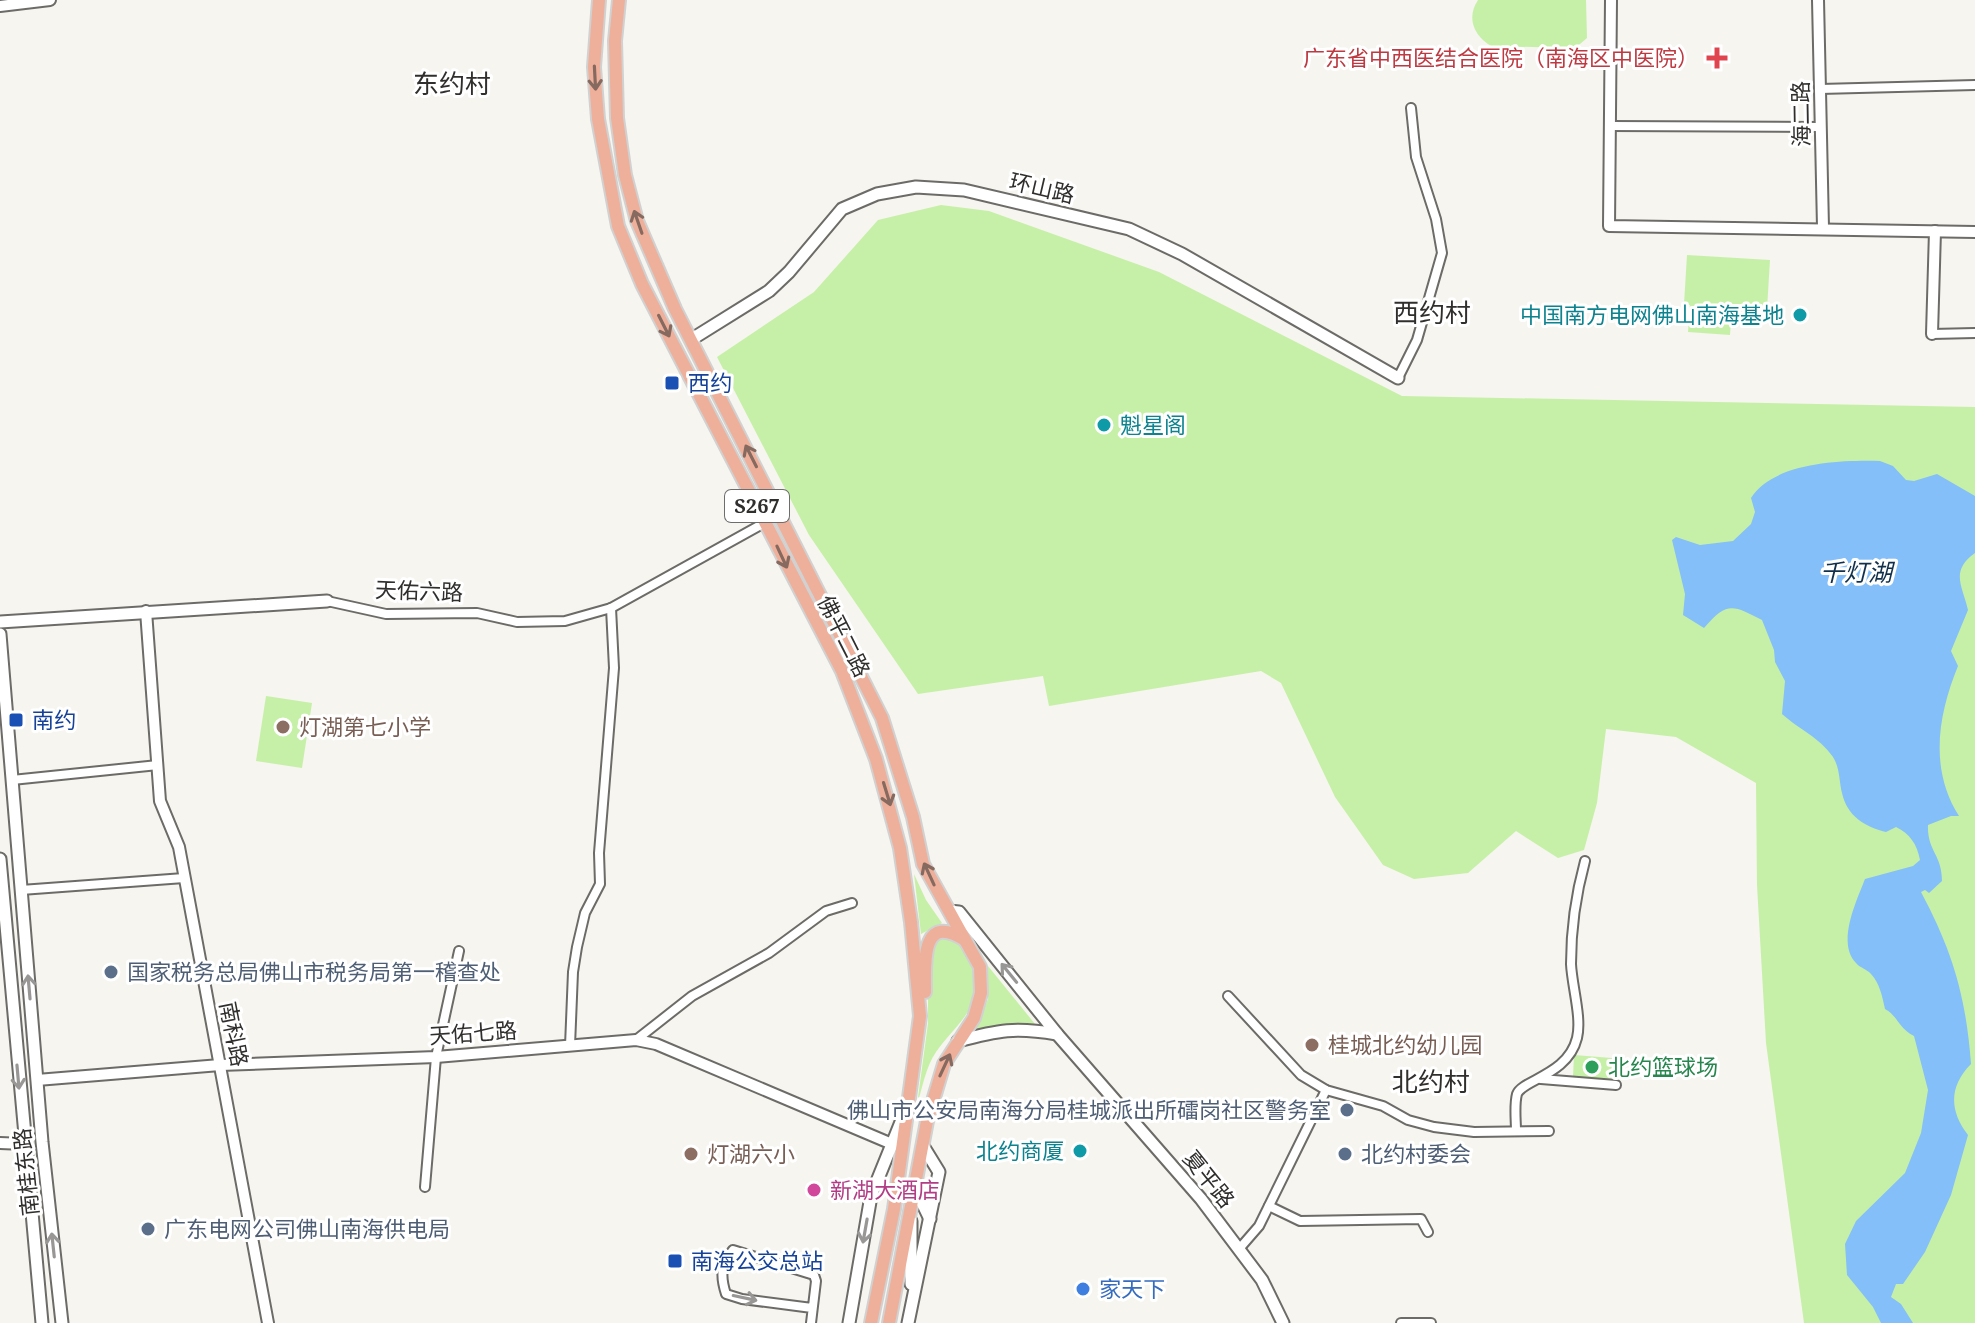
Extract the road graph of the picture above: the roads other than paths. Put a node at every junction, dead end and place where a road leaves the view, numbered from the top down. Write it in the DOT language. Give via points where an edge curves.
graph roads {
  1 [pos="50,0"];
  2 [pos="599,0"];
  3 [pos="619,0"];
  4 [pos="1611,0"];
  5 [pos="1818,0"];
  6 [pos="0,6"];
  7 [pos="1975,85"];
  8 [pos="1820,89"];
  9 [pos="1411,108"];
  10 [pos="1610,126"];
  11 [pos="1821,127"];
  12 [pos="1823,227"];
  13 [pos="1935,231"];
  14 [pos="1975,232"];
  15 [pos="1975,333"];
  16 [pos="1932,334"];
  17 [pos="692,339"];
  18 [pos="1398,378"];
  19 [pos="766,522"];
  20 [pos="327,601"];
  21 [pos="611,608"];
  22 [pos="146,611"];
  23 [pos="0,622"];
  24 [pos="0,634"];
  25 [pos="158,765"];
  26 [pos="12,780"];
  27 [pos="0,859"];
  28 [pos="1585,861"];
  29 [pos="184,878"];
  30 [pos="21,890"];
  31 [pos="1,892"];
  32 [pos="852,903"];
  33 [pos="949,911"];
  34 [pos="968,942"];
  35 [pos="459,951"];
  36 [pos="1228,996"];
  37 [pos="920,1016"];
  38 [pos="1057,1034"];
  39 [pos="636,1040"];
  40 [pos="958,1041"];
  41 [pos="570,1046"];
  42 [pos="436,1057"];
  43 [pos="220,1065"];
  44 [pos="1541,1079"];
  45 [pos="37,1080"];
  46 [pos="1616,1085"];
  47 [pos="1326,1090"];
  48 [pos="908,1105"];
  49 [pos="1516,1131"];
  50 [pos="1549,1131"];
  51 [pos="0,1143"];
  52 [pos="24,1144"];
  53 [pos="892,1144"];
  54 [pos="923,1146"];
  55 [pos="425,1187"];
  56 [pos="916,1190"];
  57 [pos="1269,1206"];
  58 [pos="911,1213"];
  59 [pos="930,1219"];
  60 [pos="1428,1232"];
  61 [pos="1239,1249"];
  62 [pos="912,1305"];
  63 [pos="812,1308"];
  64 [pos="42,1323"];
  65 [pos="62,1323"];
  66 [pos="268,1323"];
  67 [pos="811,1323"];
  68 [pos="849,1323"];
  69 [pos="871,1323"];
  70 [pos="889,1323"];
  71 [pos="908,1323"];
  72 [pos="1283,1323"];
  73 [pos="1401,1323"];
  74 [pos="1431,1323"];
  1 -- 6 [label="street"];
  2 -- 19 [label="main road, 佛平二路 / S267, one-way" via="594,67 598,119 618,226 642,284"];
  17 -- 3 [label="main road, 佛平二路, one-way" via="642,233 625,175 616,103"];
  4 -- 10 [label="street"];
  5 -- 8 [label="street, 海二路"];
  7 -- 8 [label="street"];
  8 -- 11 [label="street, 海二路"];
  9 -- 18 [label="street" via="1416,157 1442,253 1417,340"];
  10 -- 11 [label="street"];
  10 -- 12 [label="street" via="1609,226"];
  11 -- 12 [label="street, 海二路"];
  12 -- 13 [label="street"];
  13 -- 14 [label="street"];
  13 -- 16 [label="street"];
  15 -- 16 [label="street"];
  17 -- 18 [label="main road, 环山路" via="769,291 842,209 877,194 916,187 964,190 1129,229"];
  33 -- 17 [label="main road, 佛平二路, one-way" via="923,864 882,718"];
  19 -- 21 [label="street, 天佑六路"];
  19 -- 37 [label="main road, 佛平二路 / S267, one-way" via="842,671 890,803 911,922"];
  20 -- 21 [label="street, 天佑六路" via="386,614 477,613 517,622 565,621"];
  20 -- 22 [label="main road, 天佑六路"];
  21 -- 41 [label="street" via="614,668 600,884 585,913 577,947"];
  22 -- 23 [label="main road, 天佑六路"];
  22 -- 25 [label="street, 南科路"];
  24 -- 26 [label="main road, 南桂东路"];
  25 -- 26 [label="street"];
  25 -- 29 [label="street, 南科路" via="160,801 179,847"];
  26 -- 30 [label="main road, 南桂东路"];
  27 -- 31 [label="main road, 南桂东路"];
  28 -- 44 [label="street" via="1571,964 1577,1039 1565,1060"];
  29 -- 30 [label="street"];
  29 -- 43 [label="street, 南科路"];
  45 -- 30 [label="main road, 南桂东路, one-way"];
  31 -- 52 [label="main road, 南桂东路, one-way"];
  32 -- 39 [label="street" via="826,911 769,953 692,996"];
  33 -- 34 [label="main road, 佛平二路"];
  38 -- 33 [label="main road, 夏平路, one-way" via="959,912"];
  34 -- 37 [label="main road" via="939,932 928,943"];
  34 -- 40 [label="main road, 佛平二路" via="980,967 981,993 974,1018"];
  35 -- 42 [label="street"];
  36 -- 47 [label="street" via="1301,1075"];
  37 -- 48 [label="main road, 佛平二路 / S267"];
  38 -- 40 [label="main road" via="1021,1028"];
  38 -- 61 [label="main road, 夏平路"];
  39 -- 41 [label="street, 天佑七路"];
  39 -- 53 [label="street, 天佑七路"];
  54 -- 40 [label="main road, one-way" via="944,1064"];
  41 -- 42 [label="street, 天佑七路"];
  42 -- 43 [label="street, 天佑七路"];
  42 -- 55 [label="street"];
  43 -- 45 [label="street, 天佑七路"];
  43 -- 66 [label="street, 南科路"];
  44 -- 46 [label="street"];
  44 -- 49 [label="street" via="1519,1090"];
  65 -- 45 [label="main road, 南桂东路, one-way"];
  47 -- 49 [label="street" via="1434,1127"];
  47 -- 57 [label="street"];
  48 -- 53 [label="main road"];
  48 -- 69 [label="main road, 佛平二路"];
  49 -- 50 [label="street"];
  51 -- 52 [label="street"];
  52 -- 64 [label="main road, 南桂东路"];
  53 -- 68 [label="main road, one-way" via="871,1196"];
  54 -- 56 [label="main road"];
  54 -- 59 [label="main road" via="939,1172"];
  56 -- 58 [label="main road"];
  56 -- 59 [label="main road"];
  57 -- 60 [label="street" via="1300,1221 1421,1219"];
  57 -- 61 [label="street"];
  58 -- 62 [label="main road"];
  58 -- 70 [label="main road"];
  59 -- 62 [label="main road"];
  61 -- 72 [label="main road, 夏平路" via="1269,1291"];
  62 -- 71 [label="main road"];
  63 -- 63 [label="street, one-way" via="814,1275 733,1250 724,1261 726,1294"];
  63 -- 67 [label="street"];
  73 -- 74 [label="street"];
}
